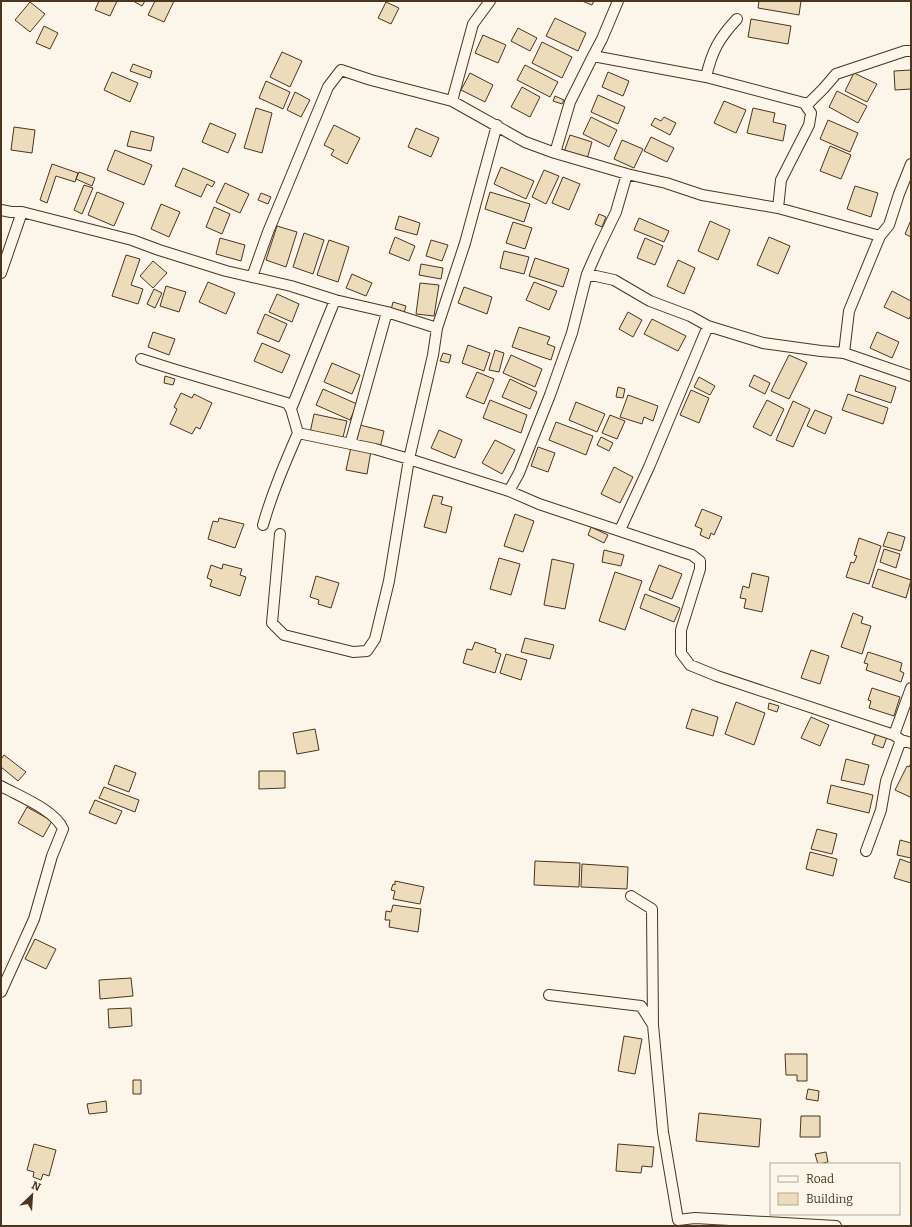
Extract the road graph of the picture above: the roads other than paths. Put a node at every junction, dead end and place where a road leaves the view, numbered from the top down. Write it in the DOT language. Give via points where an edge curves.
graph roads {
  1 [pos="490,1"];
  2 [pos="618,1"];
  3 [pos="737,18"];
  4 [pos="911,51"];
  5 [pos="593,56"];
  6 [pos="706,77"];
  7 [pos="452,101"];
  8 [pos="804,103"];
  9 [pos="497,126"];
  10 [pos="556,153"];
  11 [pos="911,164"];
  12 [pos="626,174"];
  13 [pos="778,208"];
  14 [pos="1,210"];
  15 [pos="22,212"];
  16 [pos="880,236"];
  17 [pos="1,273"];
  18 [pos="587,274"];
  19 [pos="252,277"];
  20 [pos="335,300"];
  21 [pos="387,312"];
  22 [pos="708,326"];
  23 [pos="438,328"];
  24 [pos="844,353"];
  25 [pos="141,359"];
  26 [pos="911,376"];
  27 [pos="291,409"];
  28 [pos="298,433"];
  29 [pos="350,444"];
  30 [pos="409,459"];
  31 [pos="509,491"];
  32 [pos="263,525"];
  33 [pos="620,530"];
  34 [pos="280,534"];
  35 [pos="911,688"];
  36 [pos="897,737"];
  37 [pos="911,743"];
  38 [pos="1,786"];
  39 [pos="866,851"];
  40 [pos="631,896"];
  41 [pos="1,992"];
  42 [pos="549,995"];
  43 [pos="653,1025"];
  44 [pos="678,1223"];
  45 [pos="836,1226"];
  1 -- 7 [label="street" via="473,24"];
  2 -- 5 [label="street"];
  3 -- 6 [label="street" via="719,41 710,59"];
  4 -- 8 [label="street" via="839,72 809,103"];
  5 -- 6 [label="street"];
  5 -- 10 [label="street" via="570,102"];
  6 -- 8 [label="street"];
  7 -- 9 [label="street"];
  7 -- 19 [label="street" via="341,70 328,87"];
  8 -- 13 [label="street" via="811,113 809,125 781,180"];
  9 -- 10 [label="street" via="525,142"];
  9 -- 23 [label="street" via="465,243"];
  10 -- 12 [label="street"];
  11 -- 16 [label="street" via="889,225"];
  12 -- 13 [label="street" via="666,182 702,195"];
  12 -- 18 [label="street" via="616,212"];
  13 -- 16 [label="street"];
  14 -- 15 [label="street"];
  15 -- 17 [label="street"];
  15 -- 19 [label="street" via="132,240"];
  16 -- 24 [label="street" via="849,311"];
  18 -- 22 [label="street" via="614,280 650,301 690,316"];
  18 -- 31 [label="street" via="572,333 519,473"];
  19 -- 20 [label="street"];
  20 -- 21 [label="street"];
  20 -- 27 [label="street"];
  21 -- 23 [label="street"];
  21 -- 29 [label="street"];
  22 -- 24 [label="street" via="763,342"];
  22 -- 33 [label="street"];
  23 -- 30 [label="street"];
  24 -- 26 [label="street"];
  25 -- 27 [label="street" via="287,403"];
  27 -- 28 [label="street"];
  28 -- 29 [label="street"];
  28 -- 32 [label="street" via="269,502"];
  29 -- 30 [label="street"];
  30 -- 31 [label="street"];
  30 -- 34 [label="street" via="389,581 375,639 368,651 353,652 284,635 272,623"];
  31 -- 33 [label="street" via="539,504"];
  33 -- 36 [label="street" via="692,555 700,561 700,569 680,630 681,653 690,665"];
  35 -- 36 [label="street"];
  36 -- 37 [label="street"];
  36 -- 39 [label="street" via="879,816"];
  38 -- 41 [label="street" via="51,814 63,829 34,919"];
  40 -- 43 [label="street" via="652,909"];
  42 -- 43 [label="street" via="641,1006"];
  43 -- 44 [label="street" via="663,1132"];
  44 -- 45 [label="street" via="703,1218"];
}
